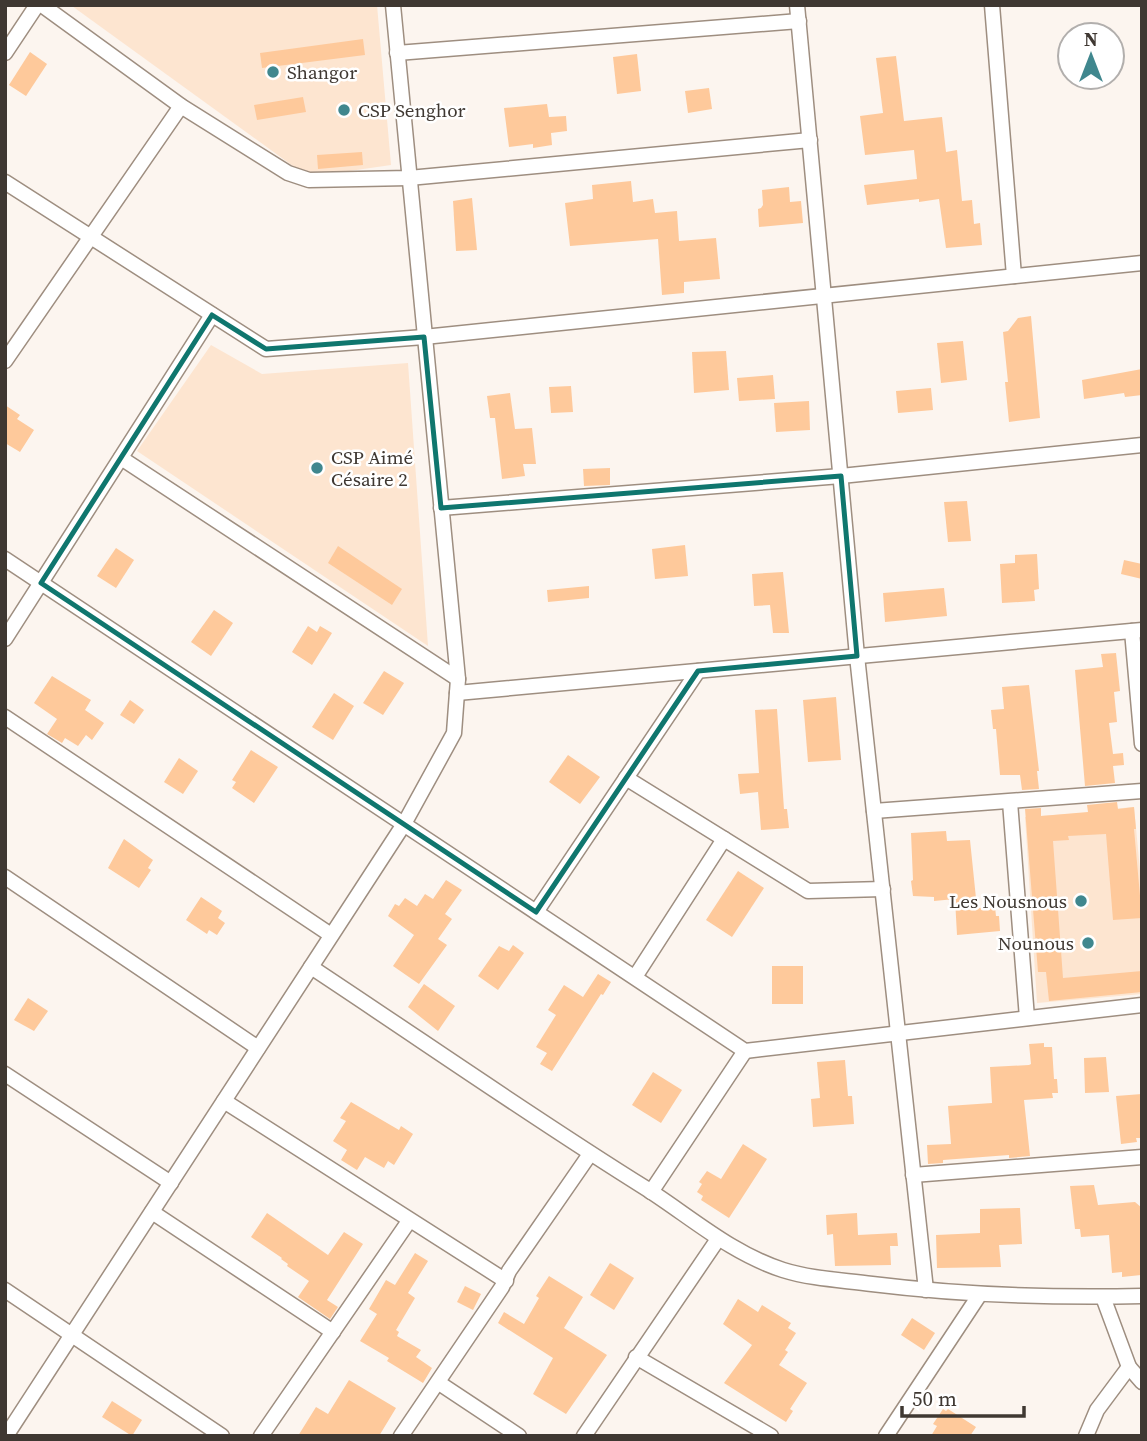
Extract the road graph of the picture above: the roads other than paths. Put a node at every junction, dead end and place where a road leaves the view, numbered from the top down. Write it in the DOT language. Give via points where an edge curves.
graph roads {
  1 [pos="39,5"];
  2 [pos="393,5"];
  3 [pos="797,5"];
  4 [pos="992,5"];
  5 [pos="799,21"];
  6 [pos="5,52"];
  7 [pos="397,53"];
  8 [pos="181,106"];
  9 [pos="810,140"];
  10 [pos="409,178"];
  11 [pos="5,182"];
  12 [pos="91,237"];
  13 [pos="1142,263"];
  14 [pos="1014,276"];
  15 [pos="824,297"];
  16 [pos="212,315"];
  17 [pos="425,337"];
  18 [pos="5,361"];
  19 [pos="1142,445"];
  20 [pos="121,458"];
  21 [pos="841,476"];
  22 [pos="441,508"];
  23 [pos="5,559"];
  24 [pos="41,583"];
  25 [pos="1137,631"];
  26 [pos="5,639"];
  27 [pos="858,656"];
  28 [pos="698,671"];
  29 [pos="457,686"];
  30 [pos="5,717"];
  31 [pos="1142,744"];
  32 [pos="626,778"];
  33 [pos="1142,791"];
  34 [pos="1010,802"];
  35 [pos="874,811"];
  36 [pos="404,824"];
  37 [pos="724,839"];
  38 [pos="5,877"];
  39 [pos="883,889"];
  40 [pos="537,912"];
  41 [pos="331,935"];
  42 [pos="311,967"];
  43 [pos="635,978"];
  44 [pos="1142,1005"];
  45 [pos="1027,1018"];
  46 [pos="898,1033"];
  47 [pos="258,1048"];
  48 [pos="746,1051"];
  49 [pos="5,1074"];
  50 [pos="224,1101"];
  51 [pos="590,1154"];
  52 [pos="1142,1157"];
  53 [pos="914,1175"];
  54 [pos="171,1183"];
  55 [pos="651,1192"];
  56 [pos="152,1212"];
  57 [pos="409,1220"];
  58 [pos="718,1239"];
  59 [pos="506,1281"];
  60 [pos="5,1290"];
  61 [pos="926,1290"];
  62 [pos="980,1294"];
  63 [pos="1142,1296"];
  64 [pos="1103,1297"];
  65 [pos="333,1332"];
  66 [pos="72,1335"];
  67 [pos="636,1357"];
  68 [pos="1129,1367"];
  69 [pos="1142,1382"];
  70 [pos="439,1383"];
  71 [pos="6,1436"];
  72 [pos="222,1436"];
  73 [pos="261,1436"];
  74 [pos="401,1436"];
  75 [pos="519,1436"];
  76 [pos="584,1436"];
  77 [pos="771,1436"];
  78 [pos="886,1436"];
  79 [pos="1086,1436"];
  1 -- 6 [label="street"];
  1 -- 8 [label="street"];
  2 -- 7 [label="street"];
  3 -- 5 [label="street"];
  4 -- 14 [label="street"];
  5 -- 7 [label="street"];
  5 -- 9 [label="street"];
  7 -- 10 [label="street"];
  8 -- 10 [label="street" via="298,178"];
  8 -- 12 [label="street"];
  9 -- 10 [label="street"];
  9 -- 15 [label="street"];
  10 -- 17 [label="street"];
  11 -- 12 [label="street"];
  12 -- 16 [label="street"];
  12 -- 18 [label="street"];
  13 -- 14 [label="street"];
  14 -- 15 [label="street"];
  15 -- 17 [label="street"];
  15 -- 21 [label="street"];
  16 -- 17 [label="street" via="266,349"];
  16 -- 20 [label="street"];
  17 -- 22 [label="street"];
  19 -- 21 [label="street"];
  20 -- 24 [label="street"];
  20 -- 29 [label="street"];
  21 -- 22 [label="street"];
  21 -- 27 [label="street"];
  22 -- 29 [label="street"];
  23 -- 24 [label="street"];
  24 -- 26 [label="street"];
  24 -- 36 [label="street"];
  25 -- 27 [label="street"];
  25 -- 31 [label="street"];
  27 -- 28 [label="street"];
  27 -- 35 [label="street"];
  28 -- 29 [label="street"];
  28 -- 32 [label="street"];
  29 -- 36 [label="street" via="454,733"];
  30 -- 41 [label="street"];
  32 -- 37 [label="street"];
  32 -- 40 [label="street"];
  33 -- 34 [label="street"];
  34 -- 35 [label="street"];
  34 -- 45 [label="street"];
  35 -- 39 [label="street"];
  36 -- 40 [label="street"];
  36 -- 41 [label="street"];
  37 -- 39 [label="street" via="807,891"];
  37 -- 43 [label="street"];
  38 -- 47 [label="street"];
  39 -- 46 [label="street"];
  40 -- 43 [label="street"];
  41 -- 42 [label="street"];
  42 -- 47 [label="street"];
  42 -- 51 [label="street"];
  43 -- 48 [label="street"];
  44 -- 45 [label="street"];
  45 -- 46 [label="street"];
  46 -- 48 [label="street"];
  46 -- 53 [label="street"];
  47 -- 50 [label="street"];
  48 -- 55 [label="street"];
  49 -- 54 [label="street"];
  50 -- 54 [label="street"];
  50 -- 57 [label="street"];
  51 -- 55 [label="street"];
  51 -- 59 [label="street"];
  52 -- 53 [label="street"];
  53 -- 61 [label="street"];
  54 -- 56 [label="street"];
  55 -- 58 [label="street"];
  56 -- 65 [label="street"];
  56 -- 66 [label="street"];
  57 -- 59 [label="street"];
  57 -- 65 [label="street"];
  58 -- 61 [label="street" via="793,1273"];
  58 -- 67 [label="street"];
  59 -- 70 [label="street"];
  60 -- 66 [label="street"];
  61 -- 62 [label="street"];
  62 -- 64 [label="street"];
  62 -- 78 [label="street"];
  63 -- 64 [label="street"];
  64 -- 68 [label="street"];
  65 -- 73 [label="street"];
  66 -- 71 [label="street"];
  66 -- 72 [label="street"];
  67 -- 76 [label="street"];
  67 -- 77 [label="street"];
  68 -- 69 [label="street"];
  68 -- 79 [label="street" via="1097,1410"];
  70 -- 74 [label="street"];
  70 -- 75 [label="street"];
}
